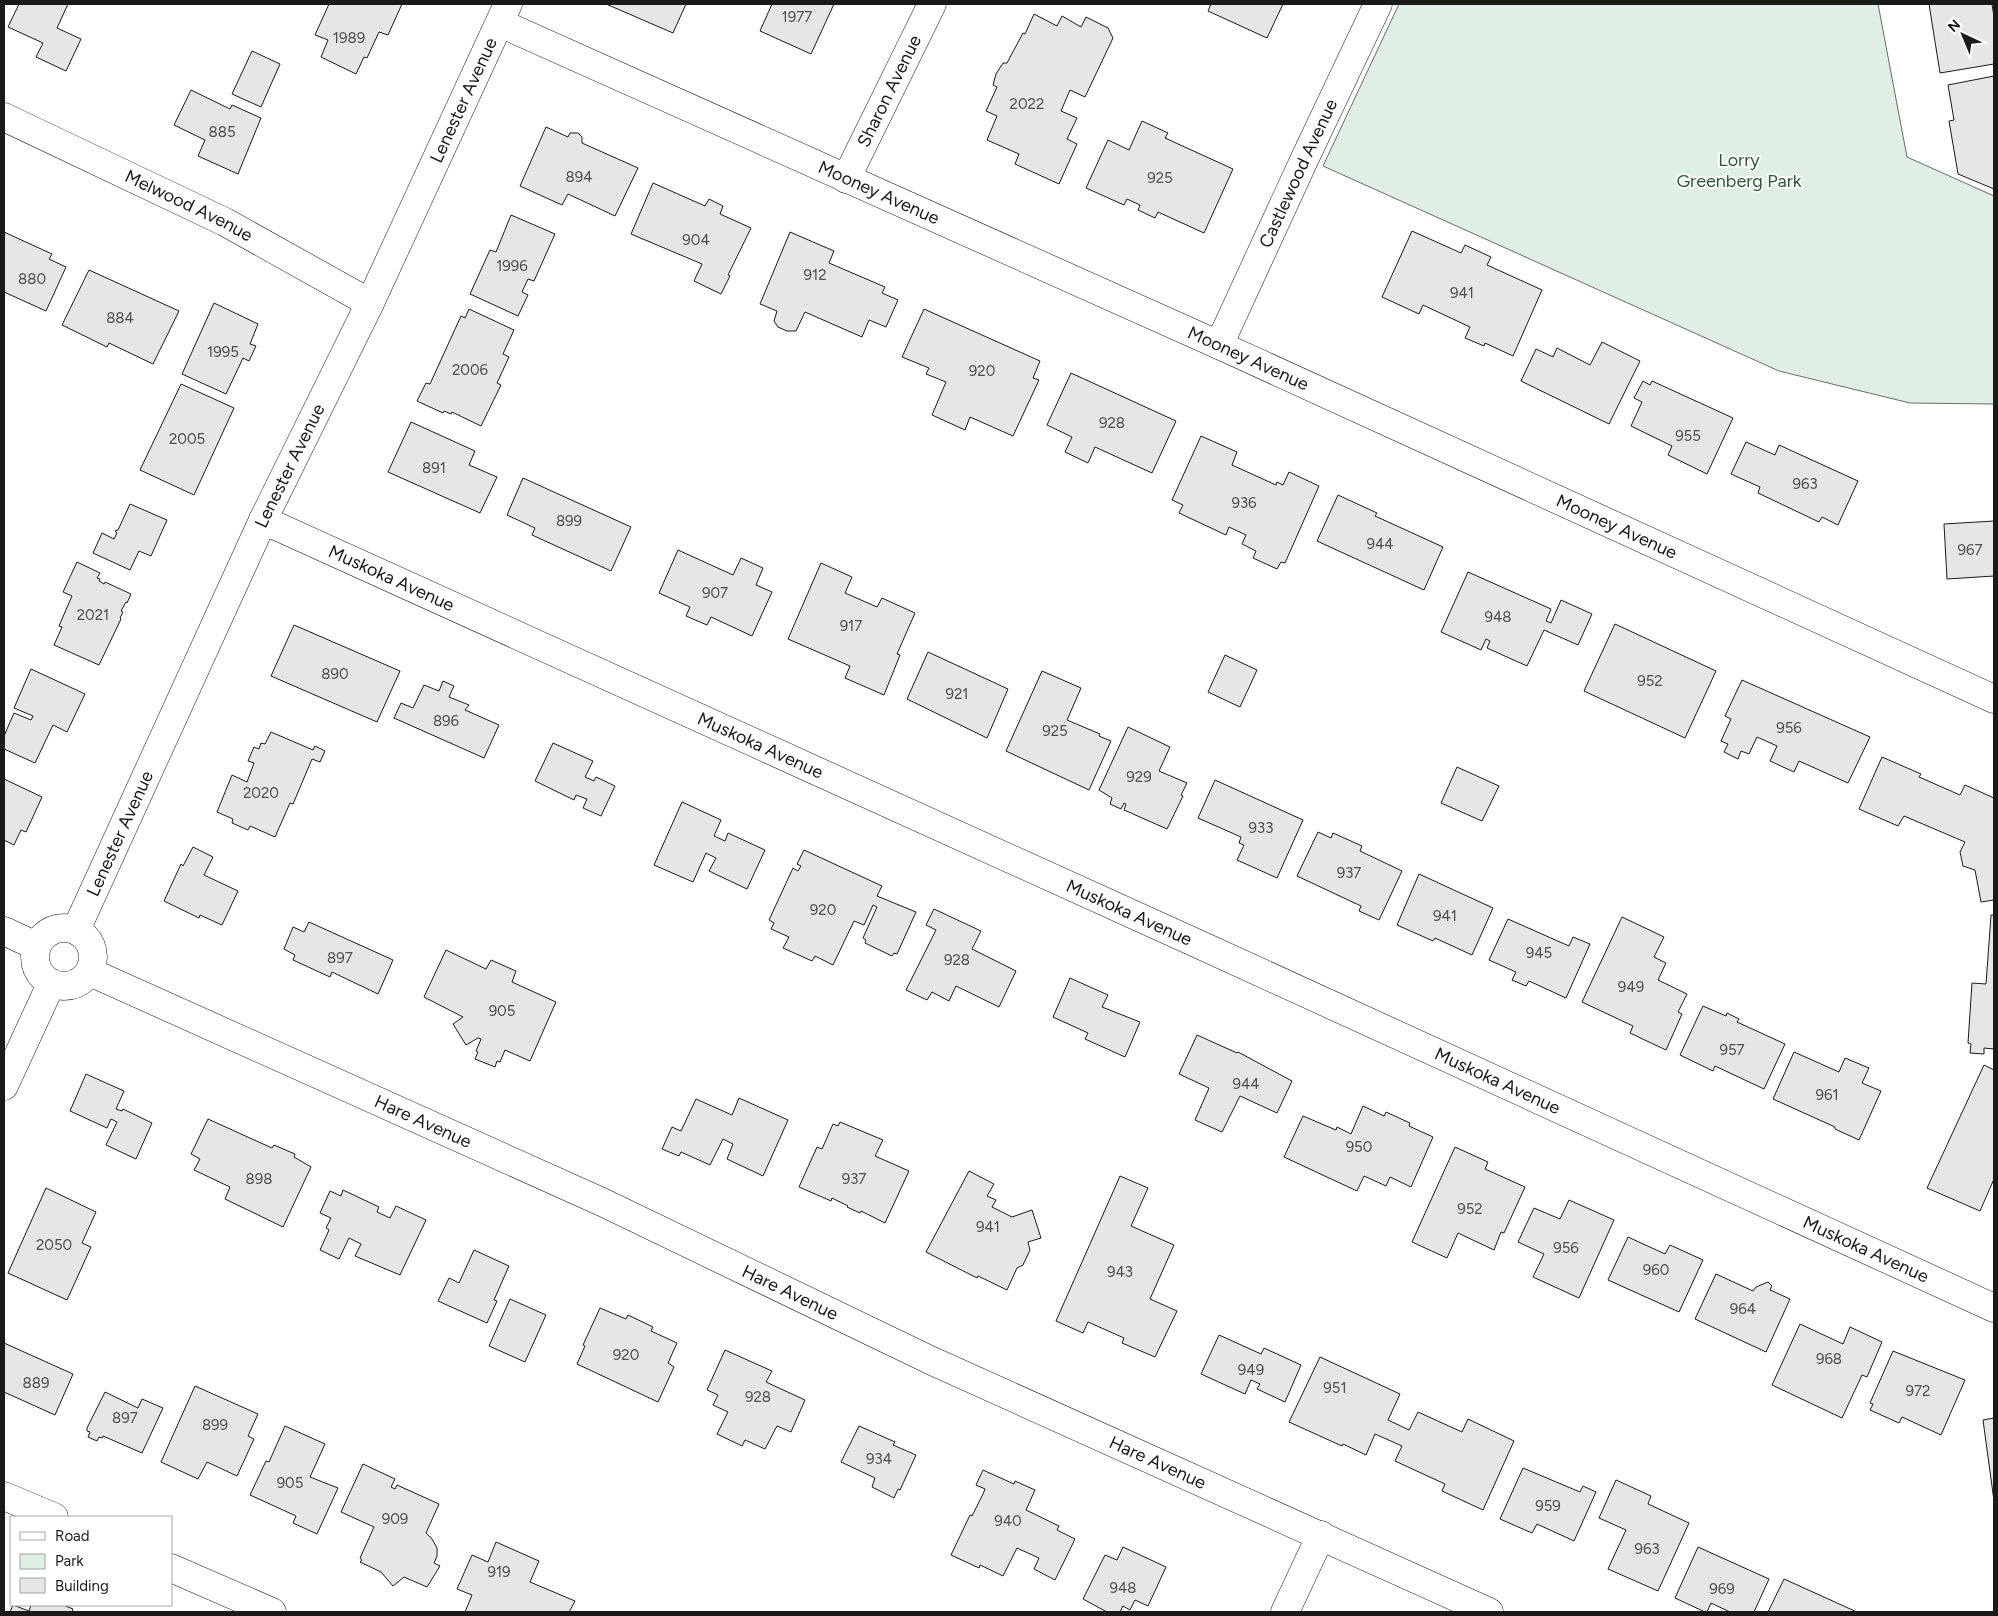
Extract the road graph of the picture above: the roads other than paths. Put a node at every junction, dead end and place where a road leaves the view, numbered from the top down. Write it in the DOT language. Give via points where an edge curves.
graph roads {
  1 [pos="932,4"];
  2 [pos="1378,4"];
  3 [pos="504,13"];
  4 [pos="4,117"];
  5 [pos="846,179"];
  6 [pos="370,302"];
  7 [pos="1219,345"];
  8 [pos="263,520"];
  9 [pos="1994,699"];
  10 [pos="4,930"];
  11 [pos="76,930"];
  12 [pos="36,946"];
  13 [pos="90,972"];
  14 [pos="51,984"];
  15 [pos="4,1086"];
  16 [pos="1994,1308"];
  17 [pos="4,1496"];
  18 [pos="52,1516"];
  19 [pos="1321,1535"];
  20 [pos="172,1568"];
  21 [pos="272,1612"];
  22 [pos="1285,1612"];
  23 [pos="1489,1612"];
  1 -- 5 [label="street, Sharon Avenue"];
  2 -- 7 [label="street, Castlewood Avenue"];
  3 -- 5 [label="street, Mooney Avenue"];
  3 -- 6 [label="street, Lenester Avenue"];
  4 -- 6 [label="street, Melwood Avenue" via="225,222"];
  5 -- 7 [label="street, Mooney Avenue"];
  6 -- 8 [label="street, Lenester Avenue"];
  7 -- 9 [label="street, Mooney Avenue"];
  8 -- 11 [label="street, Lenester Avenue"];
  8 -- 16 [label="street, Muskoka Avenue"];
  10 -- 12 [label="street"];
  11 -- 12 [label="street" via="53,929"];
  11 -- 13 [label="street" via="92,947 94,959"];
  12 -- 14 [label="street" via="34,960 40,974"];
  13 -- 14 [label="street" via="73,985"];
  13 -- 19 [label="street, Hare Avenue" via="602,1202 930,1360"];
  14 -- 15 [label="street"];
  17 -- 18 [label="street"];
  19 -- 22 [label="street"];
  19 -- 23 [label="street, Hare Avenue"];
  20 -- 21 [label="street"];
}
